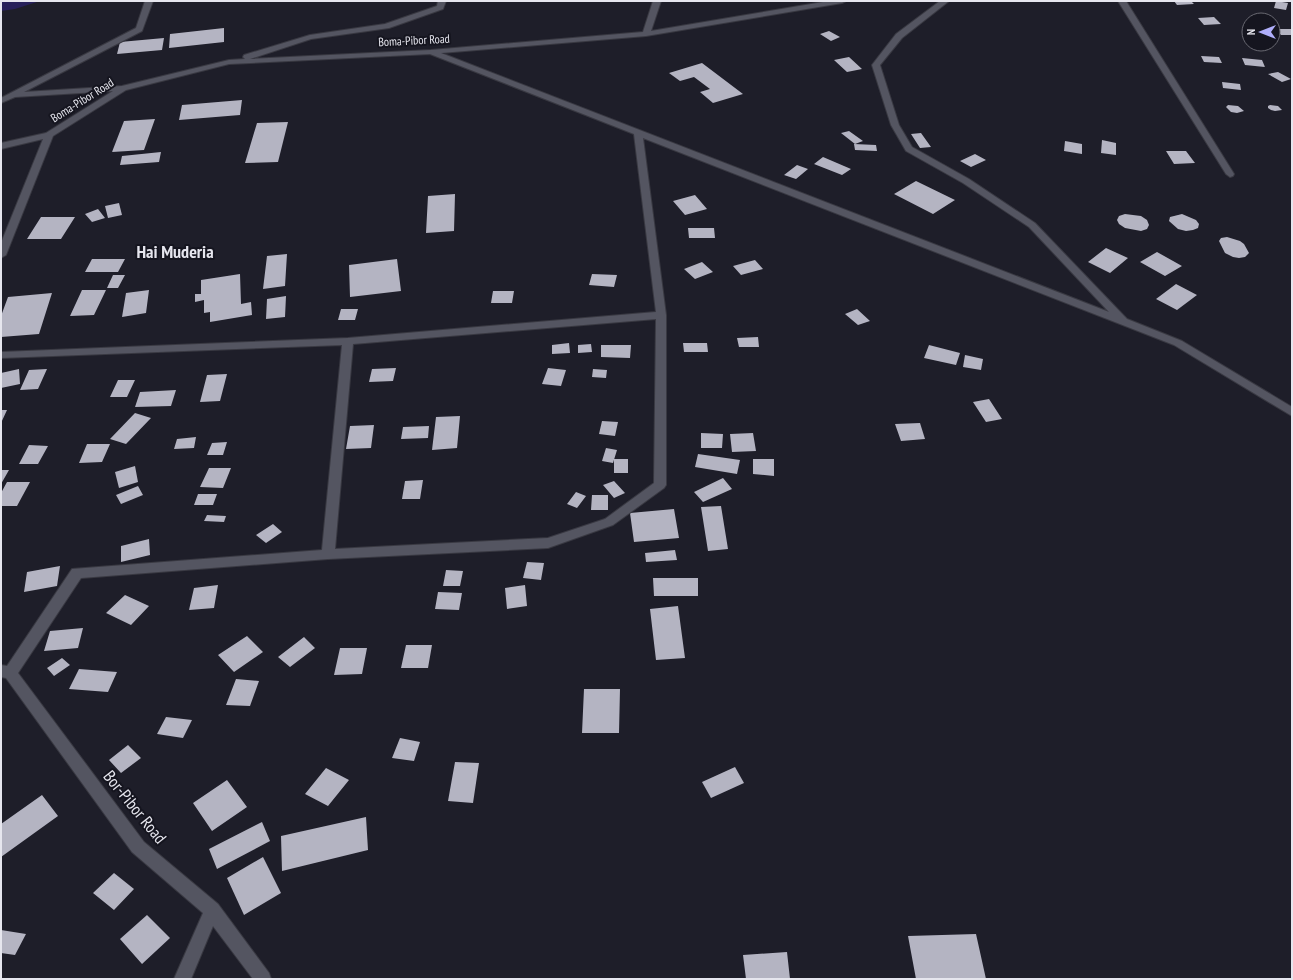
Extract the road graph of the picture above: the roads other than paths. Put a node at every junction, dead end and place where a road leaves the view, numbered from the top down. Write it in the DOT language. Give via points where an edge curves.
graph roads {
  1 [pos="149,1"];
  2 [pos="442,1"];
  3 [pos="657,1"];
  4 [pos="842,1"];
  5 [pos="946,1"];
  6 [pos="1122,1"];
  7 [pos="646,34"];
  8 [pos="431,52"];
  9 [pos="229,62"];
  10 [pos="123,88"];
  11 [pos="1,95"];
  12 [pos="12,95"];
  13 [pos="1,101"];
  14 [pos="638,132"];
  15 [pos="49,135"];
  16 [pos="1,146"];
  17 [pos="1230,174"];
  18 [pos="1,255"];
  19 [pos="661,315"];
  20 [pos="1124,322"];
  21 [pos="348,341"];
  22 [pos="1,355"];
  23 [pos="1292,412"];
  24 [pos="328,554"];
  25 [pos="5,672"];
  26 [pos="212,910"];
  27 [pos="182,979"];
  28 [pos="263,979"];
  1 -- 12 [label="street" via="139,29"];
  2 -- 9 [label="street" via="440,7 386,26 310,38"];
  3 -- 7 [label="street"];
  4 -- 7 [label="street, Boma-Pibor Road"];
  5 -- 20 [label="street" via="899,36 876,65 895,125 909,150 966,181 1032,225"];
  6 -- 17 [label="street"];
  7 -- 8 [label="street, Boma-Pibor Road"];
  8 -- 9 [label="street, Boma-Pibor Road"];
  8 -- 14 [label="street"];
  9 -- 10 [label="street, Boma-Pibor Road"];
  10 -- 12 [label="street"];
  10 -- 15 [label="street, Boma-Pibor Road"];
  11 -- 12 [label="street"];
  12 -- 13 [label="street"];
  14 -- 19 [label="street"];
  14 -- 20 [label="street"];
  15 -- 16 [label="street, Boma-Pibor Road"];
  15 -- 18 [label="street"];
  19 -- 21 [label="street"];
  19 -- 24 [label="street" via="660,485 609,522 548,543"];
  20 -- 23 [label="street" via="1178,343"];
  21 -- 22 [label="street"];
  21 -- 24 [label="street"];
  24 -- 25 [label="street" via="77,573"];
  25 -- 26 [label="street, Bor-Pibor Road" via="138,847"];
  26 -- 27 [label="street"];
  26 -- 28 [label="street, Bor-Pibor Road"];
}
